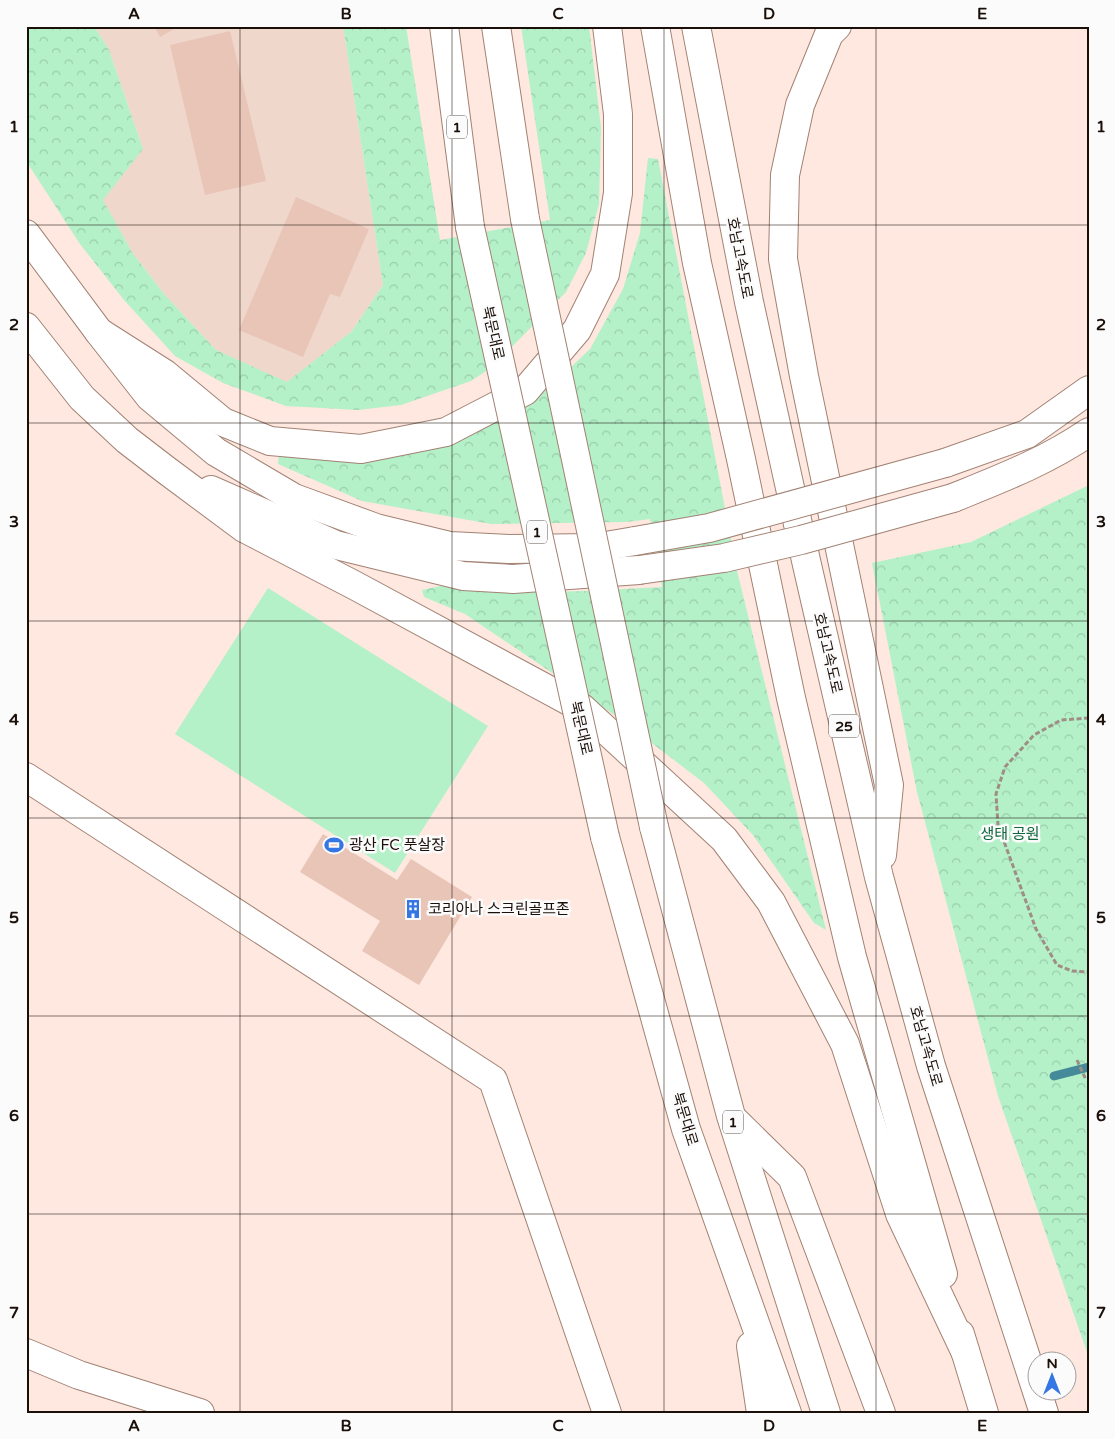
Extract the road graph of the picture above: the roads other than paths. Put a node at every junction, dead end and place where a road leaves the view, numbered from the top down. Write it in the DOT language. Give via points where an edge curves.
graph roads {
  1 [pos="444,26"];
  2 [pos="496,26"];
  3 [pos="607,26"];
  4 [pos="654,26"];
  5 [pos="696,26"];
  6 [pos="837,26"];
  7 [pos="26,234"];
  8 [pos="26,327"];
  9 [pos="99,332"];
  10 [pos="1089,390"];
  11 [pos="1089,432"];
  12 [pos="166,470"];
  13 [pos="26,777"];
  14 [pos="879,877"];
  15 [pos="731,1116"];
  16 [pos="686,1128"];
  17 [pos="965,1351"];
  18 [pos="26,1353"];
  19 [pos="200,1413"];
  20 [pos="606,1413"];
  21 [pos="761,1413"];
  22 [pos="788,1413"];
  23 [pos="826,1413"];
  24 [pos="881,1413"];
  25 [pos="984,1413"];
  26 [pos="1044,1413"];
  1 -- 16 [label="main road, 북문대로 / 1, bridge" via="470,227 605,837"];
  2 -- 15 [label="main road, 1, bridge" via="525,219 654,827"];
  3 -- 9 [label="main road" via="618,114 618,193 605,274 577,330 525,391 446,432 361,449 270,441 223,422 165,374"];
  4 -- 17 [label="main road" via="698,263 852,957"];
  5 -- 14 [label="main road, 호남고속도로 / 25" via="749,302"];
  6 -- 14 [label="main road" via="829,34 800,105 784,176 783,259 889,786"];
  7 -- 9 [label="main road"];
  8 -- 12 [label="main road" via="82,398 127,440"];
  9 -- 10 [label="main road, bridge" via="150,397 216,452 294,498 376,528 450,546 594,548 709,528 945,463 1027,434"];
  11 -- 12 [label="main road, bridge" via="1025,469 952,498 801,540 724,558 639,570 513,579 464,576 336,545"];
  12 -- 17 [label="main road" via="244,528 582,708 724,839 772,902 845,1044 900,1214"];
  13 -- 20 [label="main road" via="493,1080"];
  14 -- 26 [label="main road, 호남고속도로 / 25" via="931,1066"];
  15 -- 23 [label="main road, 1"];
  15 -- 24 [label="main road" via="792,1177"];
  16 -- 21 [label="main road" via="751,1346"];
  16 -- 22 [label="main road, 북문대로 / 1"];
  17 -- 25 [label="main road"];
  18 -- 19 [label="main road" via="80,1375"];
}
